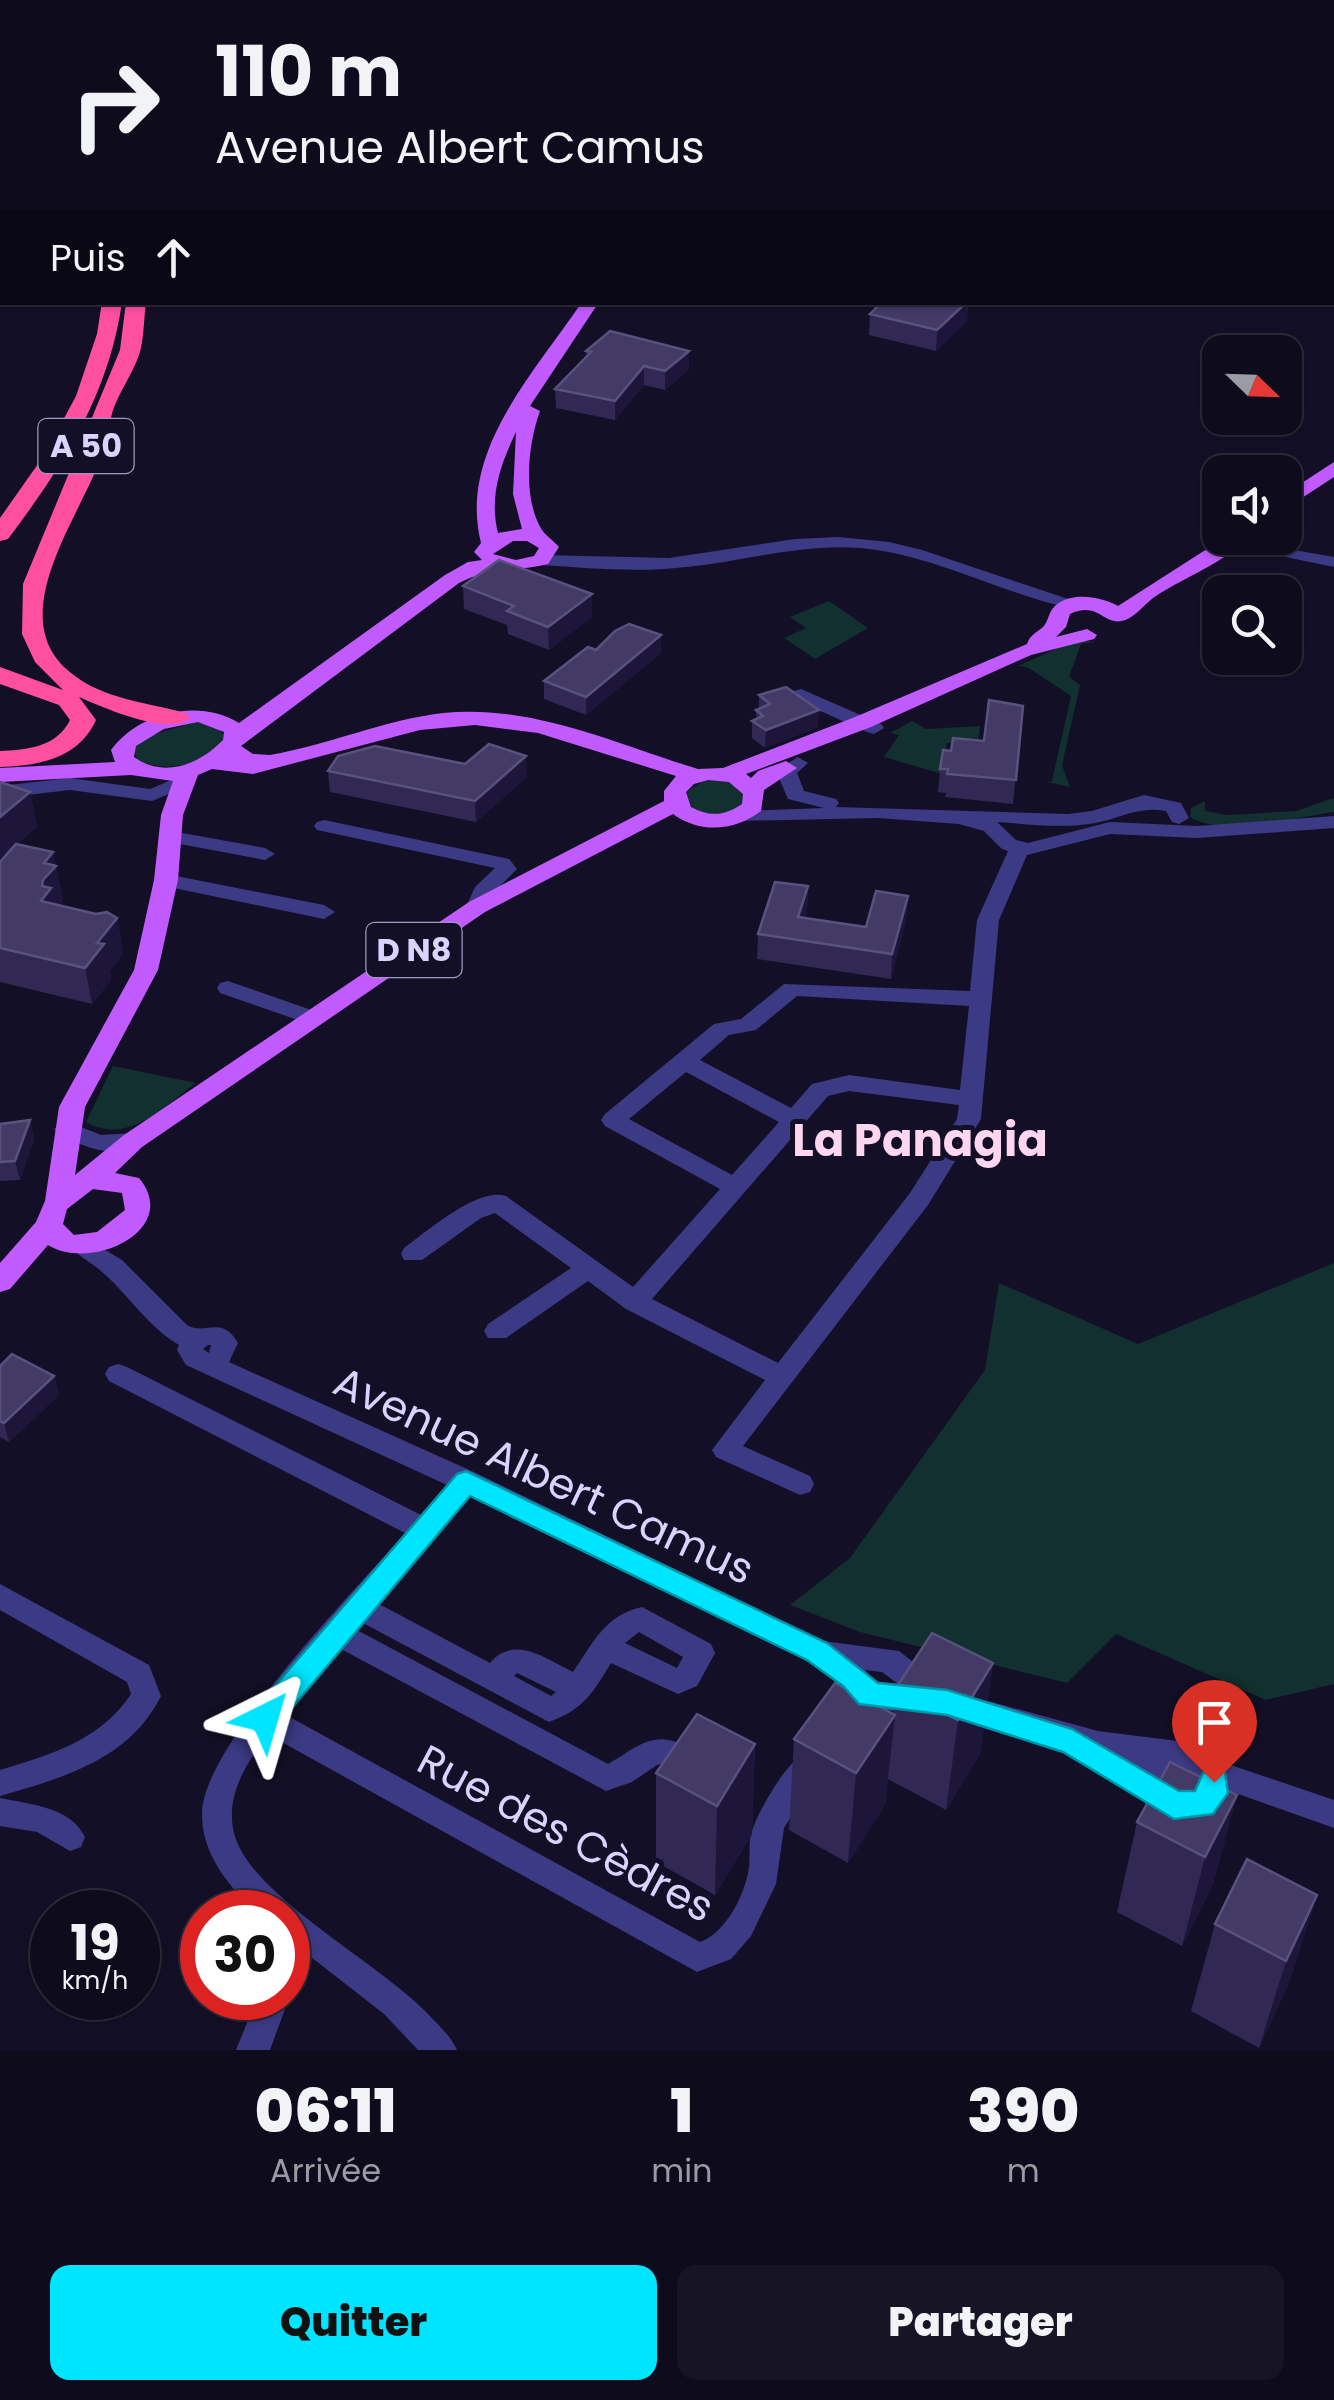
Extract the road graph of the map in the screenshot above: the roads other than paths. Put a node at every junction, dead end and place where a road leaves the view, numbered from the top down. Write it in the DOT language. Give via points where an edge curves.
graph roads {
  1 [pos="111,305"];
  2 [pos="136,305"];
  3 [pos="590,305"];
  4 [pos="600,305"];
  5 [pos="102,420"];
  6 [pos="57,454"];
  7 [pos="1334,468"];
  8 [pos="1302,492"];
  9 [pos="0,519"];
  10 [pos="0,534"];
  11 [pos="542,548"];
  12 [pos="493,552"];
  13 [pos="1209,555"];
  14 [pos="1302,555"];
  15 [pos="11,557"];
  16 [pos="1334,562"];
  17 [pos="1144,595"];
  18 [pos="1071,611"];
  19 [pos="1119,616"];
  20 [pos="1086,636"];
  21 [pos="1024,650"];
  22 [pos="324,672"];
  23 [pos="2,676"];
  24 [pos="802,695"];
  25 [pos="177,718"];
  26 [pos="212,718"];
  27 [pos="868,725"];
  28 [pos="129,740"];
  29 [pos="233,742"];
  30 [pos="0,761"];
  31 [pos="798,762"];
  32 [pos="0,774"];
  33 [pos="727,774"];
  34 [pos="696,775"];
  35 [pos="165,787"];
  36 [pos="0,792"];
  37 [pos="754,792"];
  38 [pos="675,798"];
  39 [pos="859,805"];
  40 [pos="739,816"];
  41 [pos="1017,819"];
  42 [pos="702,820"];
  43 [pos="1334,822"];
  44 [pos="1171,824"];
  45 [pos="324,826"];
  46 [pos="999,835"];
  47 [pos="1020,848"];
  48 [pos="265,854"];
  49 [pos="166,880"];
  50 [pos="516,884"];
  51 [pos="477,907"];
  52 [pos="324,912"];
  53 [pos="228,988"];
  54 [pos="980,999"];
  55 [pos="312,1018"];
  56 [pos="684,1060"];
  57 [pos="971,1099"];
  58 [pos="794,1120"];
  59 [pos="65,1140"];
  60 [pos="132,1141"];
  61 [pos="105,1181"];
  62 [pos="735,1188"];
  63 [pos="64,1228"];
  64 [pos="118,1235"];
  65 [pos="412,1254"];
  66 [pos="118,1266"];
  67 [pos="588,1268"];
  68 [pos="8,1272"];
  69 [pos="635,1302"];
  70 [pos="497,1331"];
  71 [pos="118,1374"];
  72 [pos="782,1377"];
  73 [pos="466,1482"];
  74 [pos="800,1484"];
  75 [pos="425,1530"];
  76 [pos="0,1596"];
  77 [pos="359,1607"];
  78 [pos="337,1632"];
  79 [pos="607,1648"];
  80 [pos="265,1718"];
  81 [pos="1072,1742"];
  82 [pos="822,1748"];
  83 [pos="666,1752"];
  84 [pos="1173,1754"];
  85 [pos="1211,1782"];
  86 [pos="0,1783"];
  87 [pos="1159,1794"];
  88 [pos="0,1812"];
  89 [pos="1334,1814"];
  90 [pos="70,1836"];
  91 [pos="258,1890"];
  92 [pos="310,1938"];
  93 [pos="265,2020"];
  94 [pos="253,2050"];
  95 [pos="440,2050"];
  1 -- 6 [label="highway, A 50" via="94,375"];
  2 -- 5 [label="highway, A 50" via="130,350"];
  3 -- 12 [label="main road" via="499,447 485,494"];
  4 -- 11 [label="main road" via="524,426 527,524"];
  5 -- 15 [label="highway, A 50"];
  5 -- 25 [label="highway" via="81,478 14,589 8,626 40,668 119,708"];
  6 -- 9 [label="highway"];
  6 -- 10 [label="highway, A 50"];
  7 -- 8 [label="main road"];
  11 -- 12 [label="main road" via="513,535"];
  11 -- 12 [label="main road" via="526,566"];
  11 -- 18 [label="street" via="596,563 650,565 780,544 863,542 936,558"];
  12 -- 22 [label="main road"];
  13 -- 17 [label="main road"];
  14 -- 16 [label="street"];
  17 -- 18 [label="main road"];
  17 -- 19 [label="main road"];
  18 -- 19 [label="main road"];
  18 -- 20 [label="main road" via="1069,630"];
  18 -- 21 [label="main road"];
  19 -- 20 [label="main road" via="1114,631"];
  20 -- 21 [label="main road"];
  21 -- 27 [label="main road"];
  22 -- 26 [label="main road" via="250,708"];
  22 -- 29 [label="main road"];
  23 -- 28 [label="highway" via="32,678 74,695 119,718"];
  23 -- 30 [label="highway" via="68,700 82,720 60,746"];
  24 -- 27 [label="street"];
  25 -- 26 [label="main road"];
  25 -- 28 [label="main road"];
  26 -- 29 [label="main road" via="227,722"];
  27 -- 31 [label="main road"];
  27 -- 33 [label="main road"];
  28 -- 30 [label="main road" via="50,764"];
  28 -- 35 [label="main road" via="122,754"];
  29 -- 34 [label="main road" via="248,760 270,762 424,723 496,720 548,727"];
  29 -- 35 [label="main road"];
  31 -- 37 [label="main road" via="766,776"];
  31 -- 39 [label="street" via="786,772 795,795"];
  32 -- 35 [label="main road"];
  33 -- 34 [label="main road"];
  33 -- 37 [label="main road"];
  34 -- 38 [label="main road"];
  35 -- 36 [label="street" via="70,784"];
  35 -- 38 [label="main road" via="434,732 501,728 641,766"];
  35 -- 48 [label="street"];
  35 -- 49 [label="main road"];
  37 -- 39 [label="street" via="784,803"];
  37 -- 40 [label="main road" via="753,806"];
  38 -- 42 [label="main road"];
  38 -- 50 [label="main road, D N8"];
  39 -- 41 [label="street"];
  40 -- 42 [label="main road"];
  40 -- 46 [label="street" via="878,812 972,820"];
  41 -- 44 [label="street" via="1096,817 1153,800 1174,807"];
  41 -- 46 [label="street"];
  42 -- 50 [label="main road, D N8" via="638,836"];
  43 -- 44 [label="street" via="1219,831"];
  44 -- 47 [label="street" via="1090,831"];
  45 -- 51 [label="street" via="502,863 507,869 482,892"];
  46 -- 47 [label="street"];
  47 -- 54 [label="street" via="988,920"];
  49 -- 52 [label="street"];
  49 -- 59 [label="main road" via="139,988 72,1107"];
  50 -- 51 [label="main road, D N8"];
  51 -- 55 [label="main road, D N8"];
  53 -- 55 [label="street"];
  54 -- 56 [label="street" via="792,989 748,1025 722,1029"];
  54 -- 57 [label="street"];
  55 -- 60 [label="main road, D N8"];
  56 -- 58 [label="street"];
  56 -- 62 [label="street" via="613,1120"];
  57 -- 58 [label="street" via="850,1083 820,1090"];
  57 -- 72 [label="street" via="969,1120 919,1199"];
  58 -- 62 [label="street"];
  59 -- 60 [label="street"];
  59 -- 61 [label="main road"];
  59 -- 63 [label="main road"];
  60 -- 61 [label="main road"];
  61 -- 63 [label="main road"];
  61 -- 64 [label="main road" via="140,1201"];
  62 -- 69 [label="street"];
  63 -- 64 [label="main road"];
  63 -- 66 [label="street, Avenue Albert Camus"];
  63 -- 68 [label="main road"];
  64 -- 66 [label="street"];
  65 -- 67 [label="street" via="498,1202"];
  66 -- 73 [label="street, Avenue Albert Camus" via="166,1324 214,1358"];
  67 -- 69 [label="street"];
  67 -- 70 [label="street"];
  69 -- 72 [label="street"];
  71 -- 75 [label="street"];
  72 -- 74 [label="street" via="726,1450"];
  73 -- 75 [label="street"];
  73 -- 81 [label="street, Avenue Albert Camus" via="817,1652 870,1685"];
  75 -- 77 [label="street"];
  76 -- 86 [label="street" via="139,1674 146,1696 133,1722 69,1763"];
  77 -- 78 [label="street"];
  77 -- 79 [label="street" via="492,1680 519,1660 577,1688"];
  78 -- 80 [label="street"];
  78 -- 83 [label="street" via="603,1777 617,1776 648,1753"];
  80 -- 82 [label="street, Rue des Cèdres" via="704,1958 723,1948 753,1900 764,1875 771,1822"];
  80 -- 91 [label="street" via="225,1774 215,1824 228,1858"];
  81 -- 84 [label="street, Avenue Albert Camus"];
  81 -- 87 [label="street, Avenue Albert Camus"];
  84 -- 85 [label="street" via="1194,1758"];
  84 -- 87 [label="street" via="1154,1769"];
  85 -- 87 [label="street" via="1202,1804 1184,1808"];
  85 -- 89 [label="street"];
  88 -- 90 [label="street" via="44,1820"];
  92 -- 95 [label="street" via="396,2002"];
  93 -- 94 [label="street"];
}
